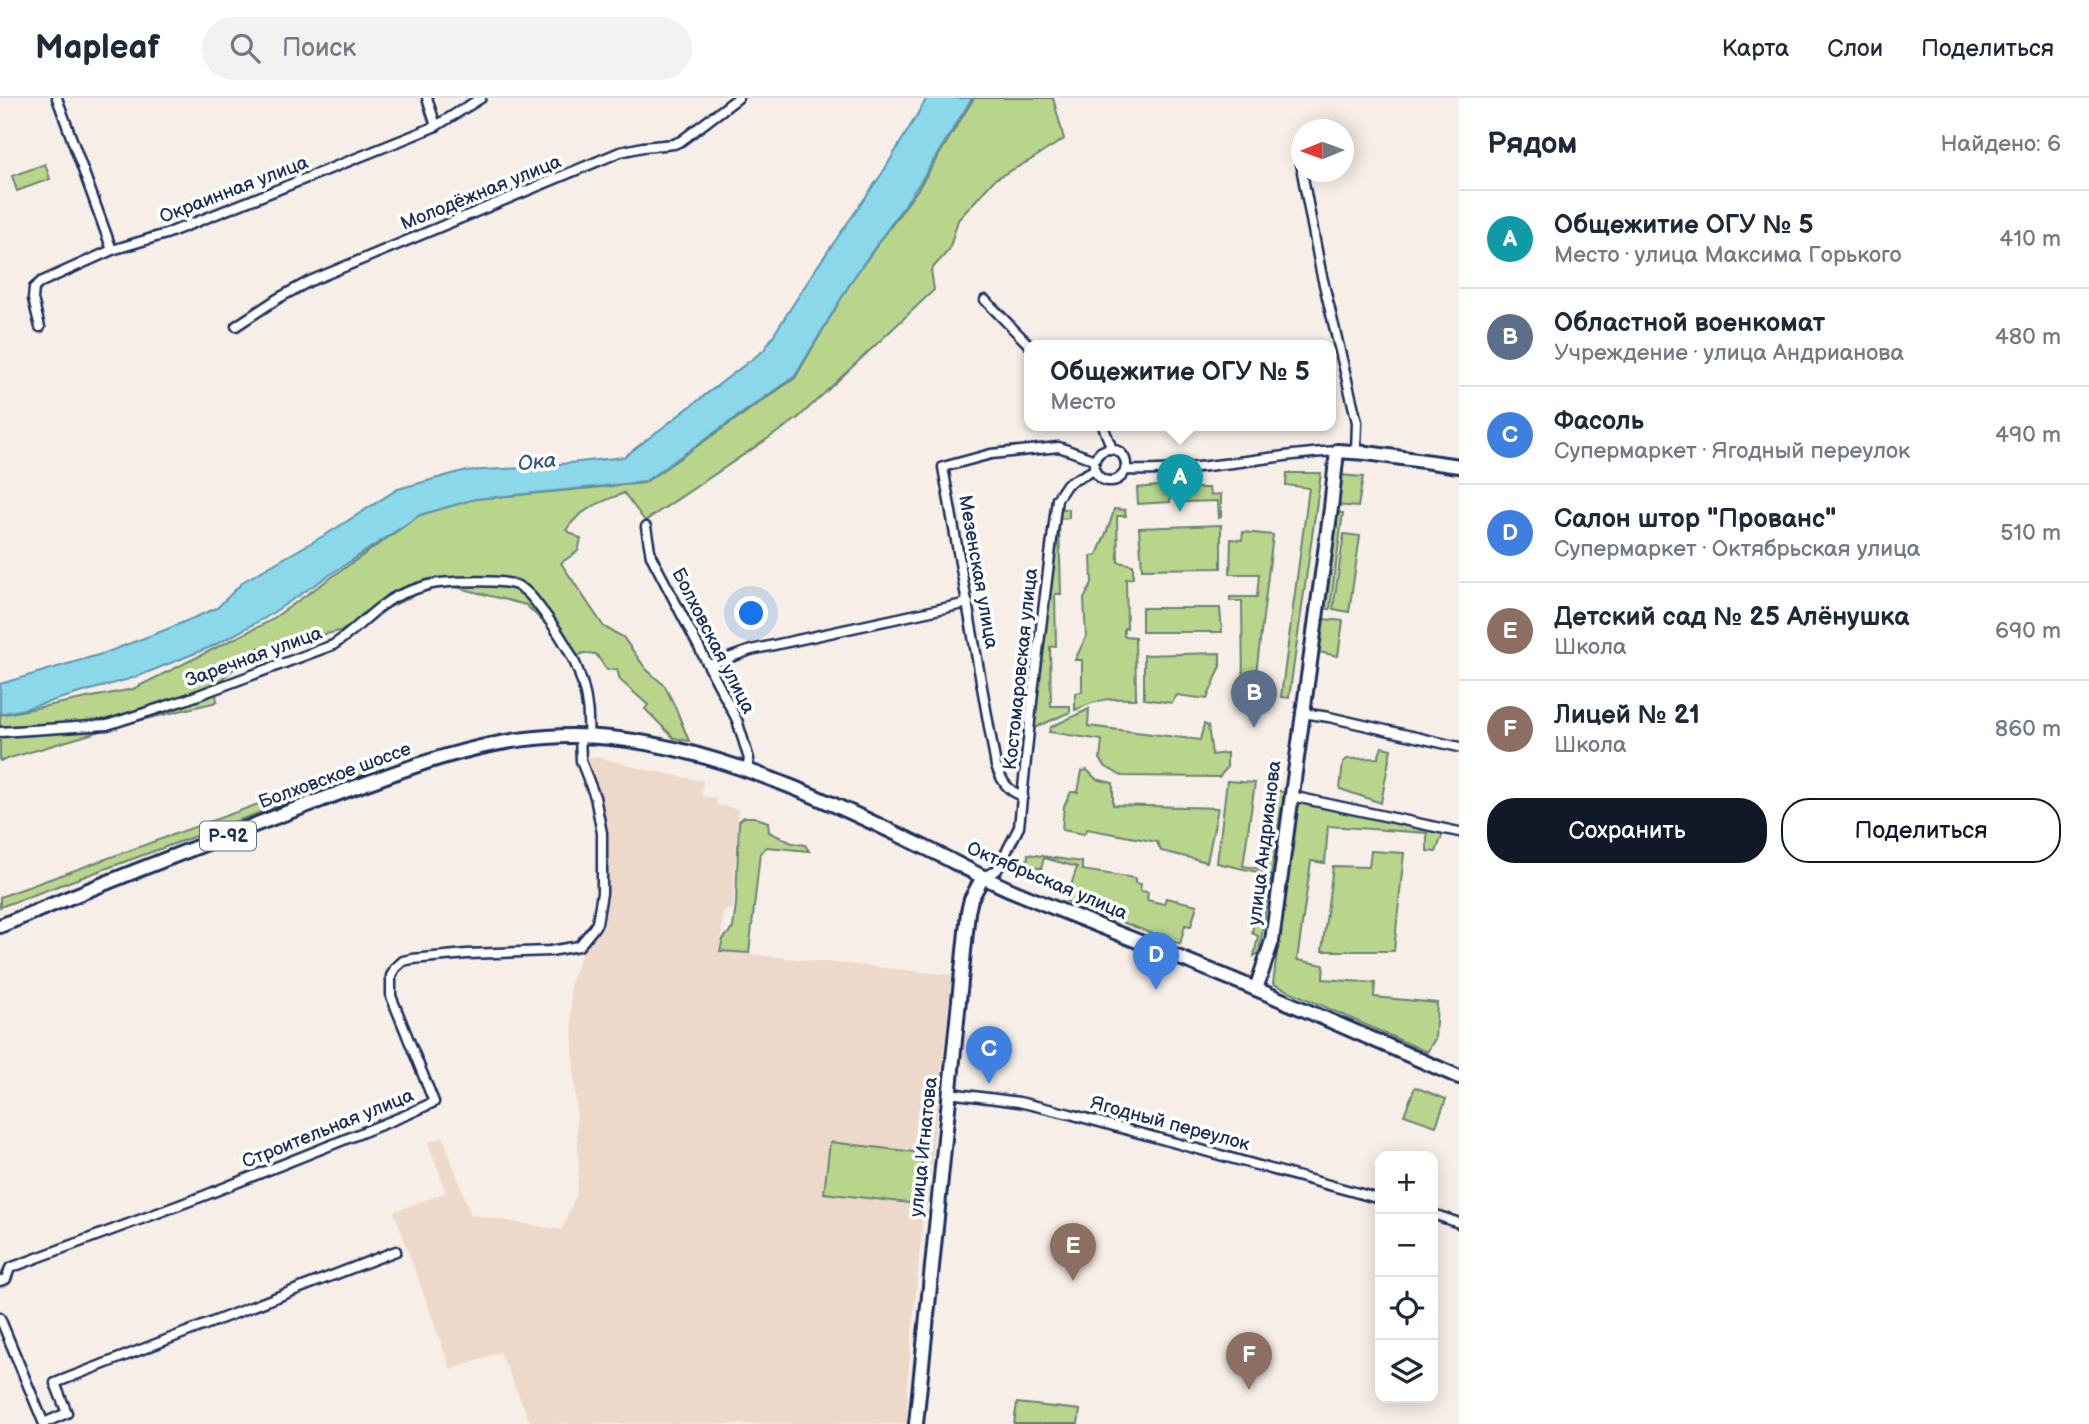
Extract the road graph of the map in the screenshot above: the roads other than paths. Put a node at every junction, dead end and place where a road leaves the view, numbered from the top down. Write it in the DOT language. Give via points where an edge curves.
graph roads {
  1 [pos="57,98"];
  2 [pos="427,98"];
  3 [pos="481,98"];
  4 [pos="738,98"];
  5 [pos="436,126"];
  6 [pos="1304,182"];
  7 [pos="112,250"];
  8 [pos="985,300"];
  9 [pos="236,326"];
  10 [pos="40,327"];
  11 [pos="1024,340"];
  12 [pos="1104,431"];
  13 [pos="1112,449"];
  14 [pos="1337,451"];
  15 [pos="1356,452"];
  16 [pos="1095,460"];
  17 [pos="1459,466"];
  18 [pos="1094,470"];
  19 [pos="1125,470"];
  20 [pos="646,527"];
  21 [pos="968,603"];
  22 [pos="709,665"];
  23 [pos="1302,713"];
  24 [pos="0,732"];
  25 [pos="584,736"];
  26 [pos="615,738"];
  27 [pos="1459,747"];
  28 [pos="747,770"];
  29 [pos="1023,796"];
  30 [pos="1291,796"];
  31 [pos="1459,832"];
  32 [pos="983,877"];
  33 [pos="0,926"];
  34 [pos="1256,989"];
  35 [pos="1459,1077"];
  36 [pos="949,1093"];
  37 [pos="1375,1198"];
  38 [pos="1438,1216"];
  39 [pos="1459,1223"];
  40 [pos="396,1251"];
  41 [pos="0,1282"];
  42 [pos="0,1318"];
  43 [pos="44,1424"];
  44 [pos="916,1424"];
  1 -- 7 [label="street"];
  2 -- 5 [label="street"];
  3 -- 5 [label="street, Окраинная улица"];
  4 -- 9 [label="street, Молодёжная улица" via="681,141 620,152 450,222 310,281"];
  5 -- 7 [label="street, Окраинная улица" via="166,234"];
  6 -- 15 [label="street" via="1357,422"];
  7 -- 10 [label="street, Окраинная улица" via="34,288"];
  8 -- 11 [label="street"];
  12 -- 13 [label="street"];
  13 -- 16 [label="street" via="1101,451"];
  13 -- 19 [label="street" via="1123,456"];
  14 -- 15 [label="main road"];
  14 -- 19 [label="street"];
  14 -- 23 [label="main road, улица Андрианова"];
  15 -- 17 [label="main road"];
  16 -- 18 [label="street"];
  16 -- 21 [label="street, Мезенская улица" via="1059,447 991,454 943,467"];
  18 -- 19 [label="street" via="1108,481 1118,479"];
  18 -- 29 [label="street, Костомаровская улица" via="1067,484 1054,509"];
  20 -- 22 [label="street, Болховская улица" via="651,556"];
  21 -- 22 [label="street" via="751,650"];
  21 -- 29 [label="street, Мезенская улица" via="996,766 1006,787"];
  22 -- 28 [label="street, Болховская улица" via="737,720 749,759"];
  23 -- 27 [label="street"];
  23 -- 30 [label="main road, улица Андрианова"];
  24 -- 25 [label="street, Заречная улица" via="107,725 333,645 397,596 428,585 514,583 538,605 575,662 586,692 589,717"];
  25 -- 26 [label="main road, Болховское шоссе / Р-92"];
  25 -- 33 [label="main road, Болховское шоссе / Р-92" via="503,742 406,769"];
  25 -- 41 [label="street, Строительная улица" via="581,761 595,797 601,833 602,893 593,929 579,946 412,959 403,961 391,976 391,996 434,1102 10,1268"];
  26 -- 28 [label="main road, Октябрьская улица"];
  28 -- 32 [label="main road, Октябрьская улица" via="882,827"];
  29 -- 32 [label="street, Костомаровская улица" via="1019,827 1004,859 997,870"];
  30 -- 31 [label="street"];
  30 -- 34 [label="main road, улица Андрианова" via="1272,941"];
  32 -- 34 [label="main road, Октябрьская улица"];
  32 -- 36 [label="main road, улица Игнатова" via="968,912"];
  34 -- 35 [label="main road, Октябрьская улица"];
  36 -- 37 [label="street, Ягодный переулок" via="1070,1114"];
  36 -- 44 [label="main road, улица Игнатова"];
  38 -- 39 [label="street"];
  40 -- 43 [label="street" via="55,1383 67,1413"];
  42 -- 43 [label="street"];
}
